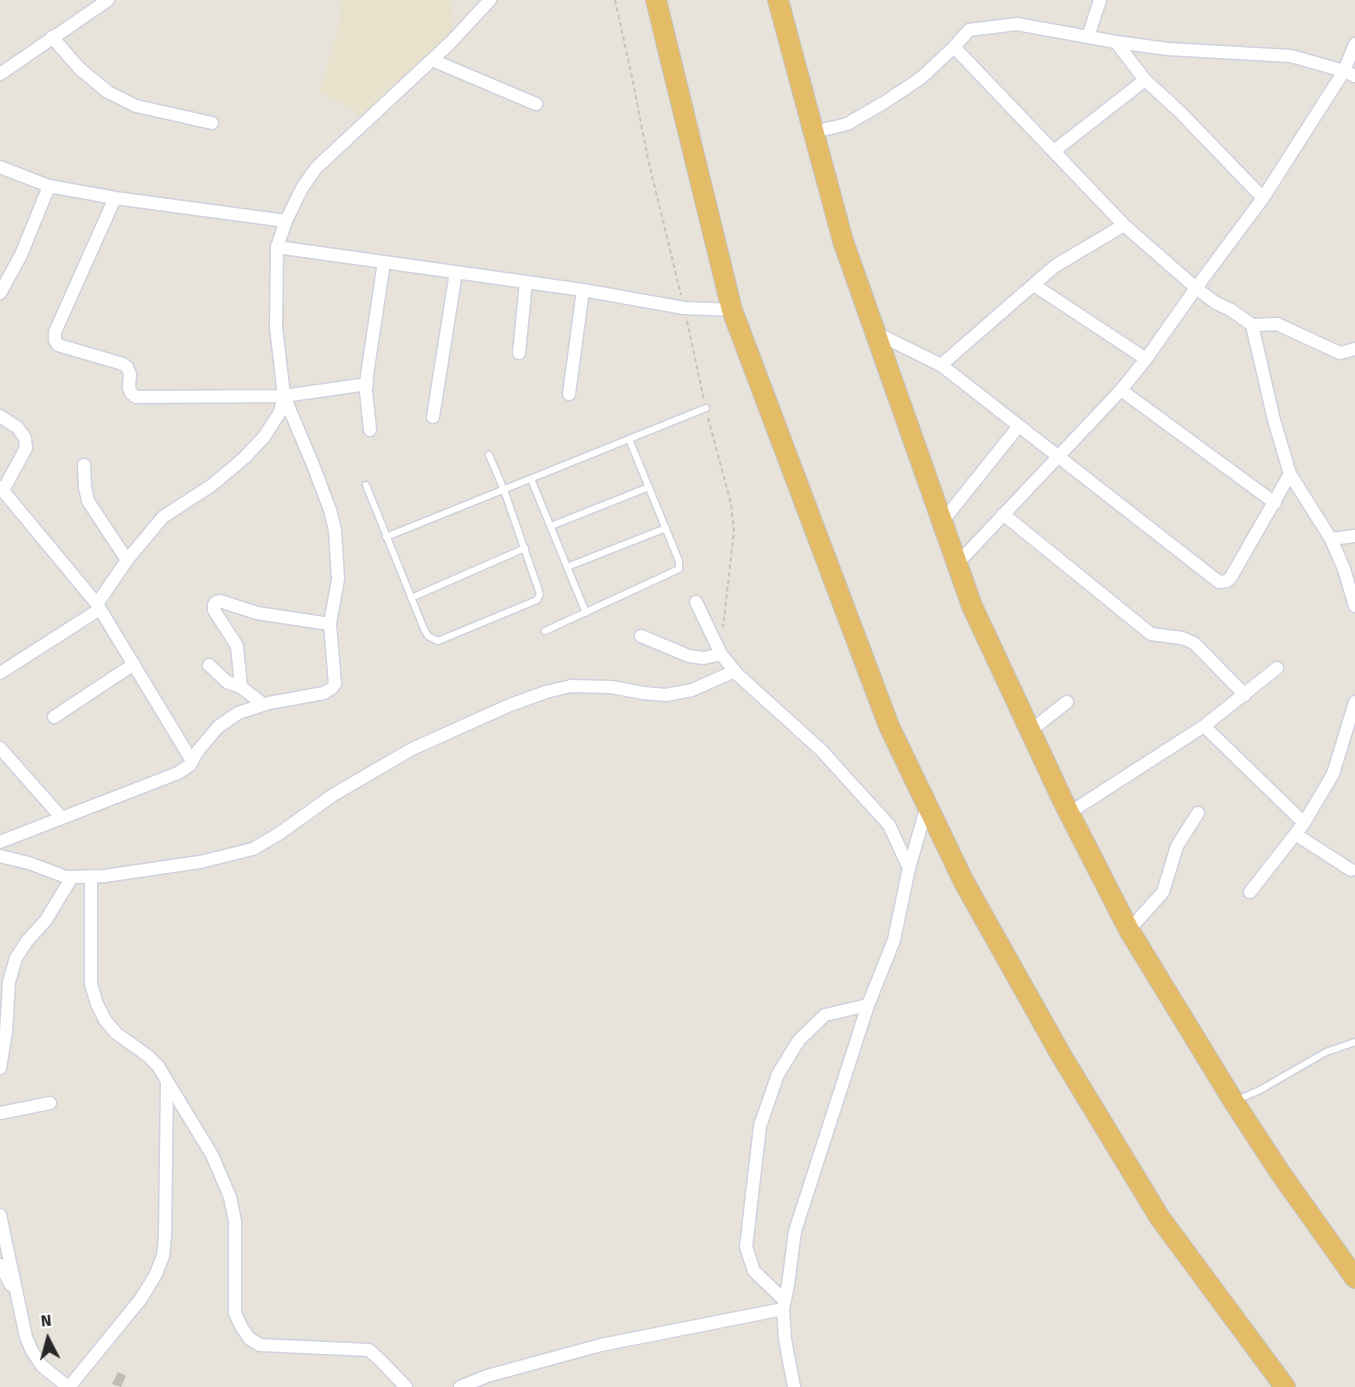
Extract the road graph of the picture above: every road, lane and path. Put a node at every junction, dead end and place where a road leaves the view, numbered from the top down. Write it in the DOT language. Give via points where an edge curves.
graph roads {
  1 [pos="108,0"];
  2 [pos="490,0"];
  3 [pos="615,0"];
  4 [pos="656,0"];
  5 [pos="778,0"];
  6 [pos="1100,0"];
  7 [pos="52,37"];
  8 [pos="1088,37"];
  9 [pos="1116,42"];
  10 [pos="1355,44"];
  11 [pos="954,47"];
  12 [pos="432,60"];
  13 [pos="0,74"];
  14 [pos="1350,74"];
  15 [pos="1145,80"];
  16 [pos="536,104"];
  17 [pos="212,123"];
  18 [pos="814,132"];
  19 [pos="1054,151"];
  20 [pos="0,167"];
  21 [pos="49,186"];
  22 [pos="115,198"];
  23 [pos="1263,198"];
  24 [pos="286,221"];
  25 [pos="1124,225"];
  26 [pos="277,248"];
  27 [pos="384,262"];
  28 [pos="456,272"];
  29 [pos="526,282"];
  30 [pos="1034,285"];
  31 [pos="1196,288"];
  32 [pos="583,290"];
  33 [pos="0,293"];
  34 [pos="684,308"];
  35 [pos="732,310"];
  36 [pos="1252,325"];
  37 [pos="876,333"];
  38 [pos="1355,349"];
  39 [pos="519,353"];
  40 [pos="1146,359"];
  41 [pos="941,365"];
  42 [pos="367,384"];
  43 [pos="1121,390"];
  44 [pos="569,394"];
  45 [pos="284,396"];
  46 [pos="706,408"];
  47 [pos="0,416"];
  48 [pos="433,417"];
  49 [pos="1018,428"];
  50 [pos="370,429"];
  51 [pos="629,439"];
  52 [pos="489,455"];
  53 [pos="1057,458"];
  54 [pos="84,465"];
  55 [pos="1290,474"];
  56 [pos="531,479"];
  57 [pos="366,485"];
  58 [pos="649,487"];
  59 [pos="2,489"];
  60 [pos="504,490"];
  61 [pos="1275,503"];
  62 [pos="1003,514"];
  63 [pos="942,522"];
  64 [pos="551,526"];
  65 [pos="666,528"];
  66 [pos="1355,536"];
  67 [pos="386,537"];
  68 [pos="1331,539"];
  69 [pos="525,548"];
  70 [pos="127,560"];
  71 [pos="956,566"];
  72 [pos="567,567"];
  73 [pos="411,598"];
  74 [pos="696,602"];
  75 [pos="1355,606"];
  76 [pos="99,607"];
  77 [pos="586,613"];
  78 [pos="330,624"];
  79 [pos="545,631"];
  80 [pos="641,636"];
  81 [pos="721,654"];
  82 [pos="134,664"];
  83 [pos="208,665"];
  84 [pos="1277,668"];
  85 [pos="735,671"];
  86 [pos="0,673"];
  87 [pos="241,687"];
  88 [pos="1245,695"];
  89 [pos="1067,702"];
  90 [pos="1355,702"];
  91 [pos="264,705"];
  92 [pos="54,717"];
  93 [pos="1204,726"];
  94 [pos="1030,731"];
  95 [pos="0,748"];
  96 [pos="192,761"];
  97 [pos="927,806"];
  98 [pos="1069,813"];
  99 [pos="1198,813"];
  100 [pos="62,818"];
  101 [pos="1304,823"];
  102 [pos="1295,834"];
  103 [pos="0,842"];
  104 [pos="0,856"];
  105 [pos="909,868"];
  106 [pos="1351,870"];
  107 [pos="72,877"];
  108 [pos="91,877"];
  109 [pos="1250,892"];
  110 [pos="1129,930"];
  111 [pos="868,1005"];
  112 [pos="1355,1042"];
  113 [pos="0,1068"];
  114 [pos="167,1080"];
  115 [pos="50,1102"];
  116 [pos="1234,1102"];
  117 [pos="0,1113"];
  118 [pos="0,1215"];
  119 [pos="3,1247"];
  120 [pos="0,1265"];
  121 [pos="1355,1278"];
  122 [pos="17,1294"];
  123 [pos="783,1304"];
  124 [pos="68,1387"];
  125 [pos="406,1387"];
  126 [pos="460,1387"];
  127 [pos="794,1387"];
  128 [pos="1286,1387"];
  1 -- 7 [label="street"];
  2 -- 12 [label="street"];
  3 -- 34 [label="path"];
  4 -- 35 [label="highway"];
  5 -- 18 [label="highway"];
  6 -- 8 [label="street"];
  7 -- 13 [label="street"];
  7 -- 17 [label="street" via="80,69 108,92 136,106"];
  8 -- 9 [label="street"];
  8 -- 11 [label="street" via="1017,24 969,30"];
  9 -- 14 [label="street" via="1168,50 1291,56"];
  9 -- 15 [label="street"];
  10 -- 14 [label="street"];
  11 -- 18 [label="street" via="921,78 885,102 847,124"];
  11 -- 19 [label="street"];
  12 -- 16 [label="street"];
  12 -- 24 [label="street" via="316,168"];
  14 -- 23 [label="street"];
  15 -- 19 [label="street"];
  15 -- 23 [label="street"];
  18 -- 37 [label="highway" via="843,241"];
  19 -- 25 [label="street"];
  20 -- 21 [label="street"];
  21 -- 22 [label="street"];
  21 -- 33 [label="street" via="21,255"];
  22 -- 24 [label="street"];
  22 -- 45 [label="street" via="55,332 57,345 123,364 130,374 129,388 136,397"];
  23 -- 31 [label="street"];
  24 -- 26 [label="street"];
  25 -- 30 [label="street" via="1055,266"];
  25 -- 31 [label="street"];
  26 -- 27 [label="street"];
  26 -- 45 [label="street" via="276,327"];
  27 -- 28 [label="street"];
  27 -- 42 [label="street"];
  28 -- 29 [label="street"];
  28 -- 48 [label="street"];
  29 -- 32 [label="street"];
  29 -- 39 [label="street"];
  30 -- 40 [label="street"];
  30 -- 41 [label="street"];
  31 -- 36 [label="street"];
  31 -- 40 [label="street"];
  32 -- 34 [label="street"];
  32 -- 44 [label="street"];
  34 -- 35 [label="street"];
  34 -- 46 [label="path"];
  35 -- 97 [label="highway" via="889,726"];
  36 -- 38 [label="street" via="1277,324 1340,353"];
  36 -- 55 [label="street"];
  37 -- 41 [label="street"];
  37 -- 63 [label="highway"];
  40 -- 43 [label="street"];
  41 -- 49 [label="street"];
  42 -- 45 [label="street"];
  42 -- 50 [label="street"];
  43 -- 53 [label="street"];
  43 -- 61 [label="street"];
  45 -- 70 [label="street" via="280,412 264,437 244,458 213,485 163,517"];
  45 -- 78 [label="street" via="335,530 338,579"];
  46 -- 51 [label="lane"];
  46 -- 81 [label="path" via="731,504 734,531"];
  47 -- 59 [label="street" via="18,428 26,448"];
  49 -- 53 [label="street"];
  49 -- 63 [label="street"];
  51 -- 56 [label="lane"];
  51 -- 58 [label="lane"];
  52 -- 60 [label="lane"];
  53 -- 61 [label="street" via="1219,582 1231,577"];
  53 -- 62 [label="street"];
  54 -- 70 [label="street" via="88,501"];
  55 -- 61 [label="street"];
  55 -- 68 [label="street"];
  56 -- 60 [label="lane"];
  56 -- 64 [label="lane"];
  57 -- 67 [label="lane"];
  58 -- 64 [label="lane"];
  58 -- 65 [label="lane"];
  59 -- 76 [label="street"];
  60 -- 67 [label="lane"];
  60 -- 69 [label="lane"];
  62 -- 71 [label="street"];
  62 -- 88 [label="street" via="1151,634 1194,643"];
  63 -- 71 [label="highway"];
  64 -- 72 [label="lane"];
  65 -- 72 [label="lane"];
  65 -- 77 [label="lane" via="679,569"];
  66 -- 68 [label="street"];
  67 -- 73 [label="lane"];
  68 -- 75 [label="street"];
  69 -- 73 [label="lane"];
  69 -- 73 [label="lane" via="540,590 537,600 438,640 428,636"];
  70 -- 76 [label="street"];
  71 -- 94 [label="highway"];
  72 -- 77 [label="lane"];
  74 -- 81 [label="street"];
  76 -- 82 [label="street"];
  76 -- 86 [label="street"];
  77 -- 79 [label="lane"];
  78 -- 87 [label="street" via="256,613 216,602 214,610 237,646"];
  78 -- 91 [label="street" via="335,684 332,688 317,695"];
  80 -- 81 [label="street" via="689,656"];
  81 -- 85 [label="street"];
  82 -- 92 [label="street"];
  82 -- 96 [label="street"];
  83 -- 87 [label="street" via="227,682"];
  84 -- 88 [label="street"];
  85 -- 105 [label="street" via="821,750 889,825"];
  85 -- 108 [label="street" via="692,690 666,695 571,686 546,692 412,750 333,795 253,849 200,862"];
  87 -- 91 [label="street"];
  88 -- 93 [label="street"];
  89 -- 94 [label="street"];
  90 -- 101 [label="street" via="1333,774"];
  91 -- 96 [label="street" via="238,713 218,727"];
  93 -- 98 [label="street"];
  93 -- 101 [label="street"];
  94 -- 98 [label="highway"];
  95 -- 100 [label="street"];
  96 -- 100 [label="street" via="178,773"];
  97 -- 105 [label="street"];
  97 -- 128 [label="highway" via="964,882 1061,1055 1160,1218"];
  98 -- 110 [label="highway"];
  99 -- 110 [label="street" via="1177,846 1163,892"];
  100 -- 103 [label="street"];
  101 -- 102 [label="street"];
  102 -- 106 [label="street"];
  102 -- 109 [label="street"];
  104 -- 107 [label="street"];
  105 -- 111 [label="street" via="894,940"];
  107 -- 108 [label="street"];
  107 -- 113 [label="street" via="46,920 16,958 9,982"];
  108 -- 114 [label="street" via="91,984 97,1004 116,1033 148,1056"];
  110 -- 116 [label="highway"];
  111 -- 123 [label="street" via="795,1231"];
  111 -- 123 [label="street" via="825,1015 798,1040 778,1074 760,1126 746,1247 754,1271"];
  112 -- 116 [label="lane" via="1326,1052"];
  114 -- 124 [label="street" via="163,1256 140,1300"];
  114 -- 125 [label="street" via="212,1155 230,1197 235,1221 235,1313 250,1339 260,1345 369,1350"];
  115 -- 117 [label="street"];
  116 -- 121 [label="highway"];
  118 -- 119 [label="street"];
  119 -- 122 [label="street"];
  120 -- 122 [label="street"];
  122 -- 124 [label="street" via="32,1351 42,1366"];
  123 -- 126 [label="street" via="601,1345"];
  123 -- 127 [label="street"];
}
